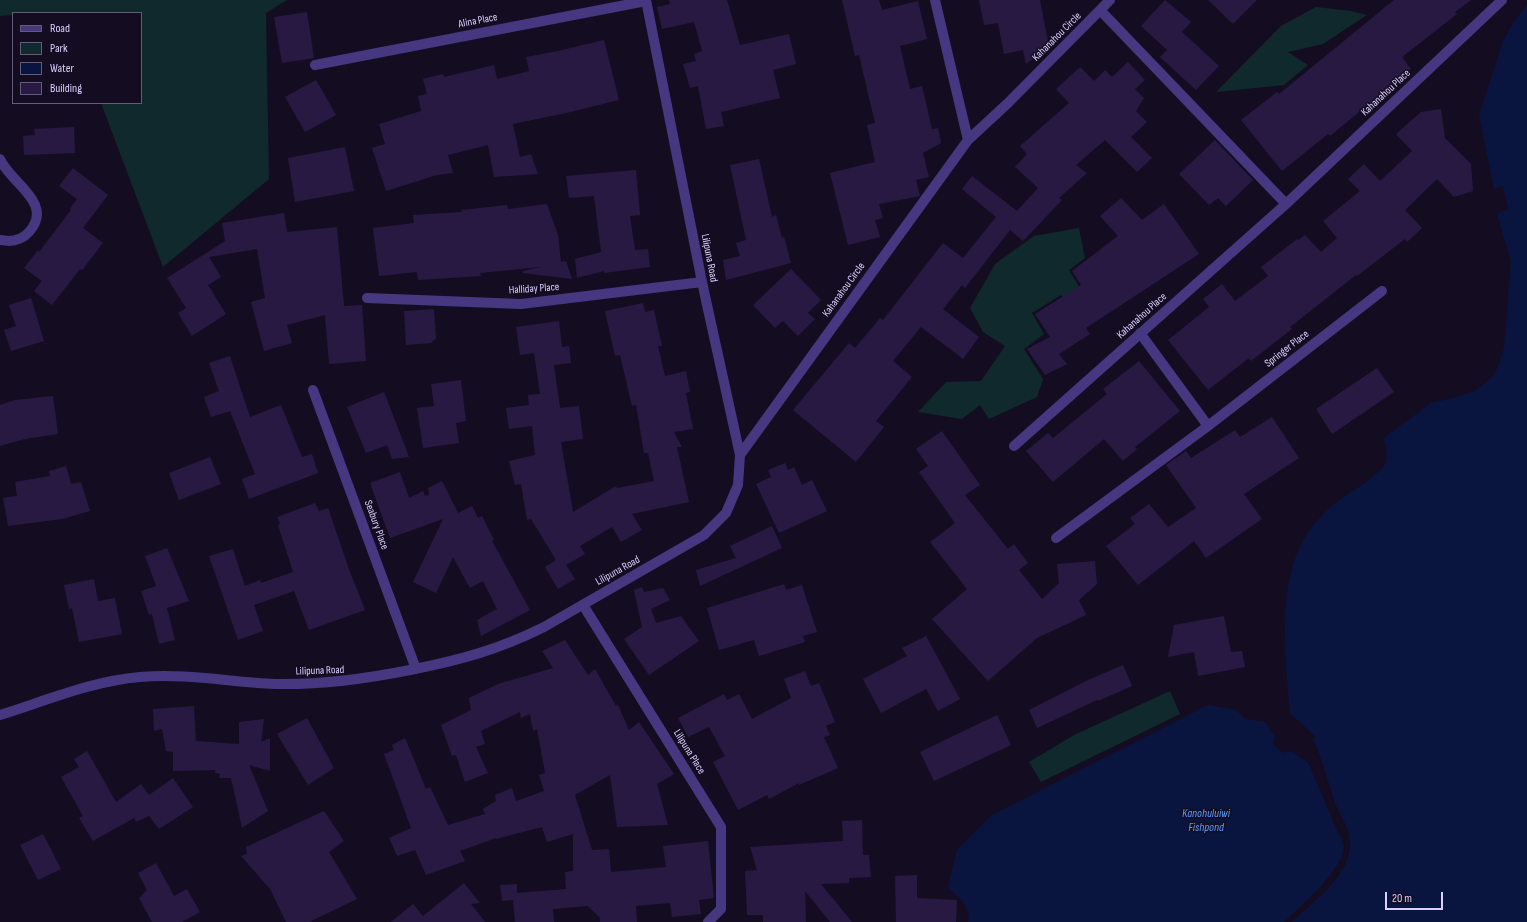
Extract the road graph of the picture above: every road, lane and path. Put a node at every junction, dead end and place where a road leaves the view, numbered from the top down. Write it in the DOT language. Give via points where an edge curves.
graph roads {
  1 [pos="646,0"];
  2 [pos="935,0"];
  3 [pos="1110,0"];
  4 [pos="1502,0"];
  5 [pos="1100,10"];
  6 [pos="316,65"];
  7 [pos="968,140"];
  8 [pos="1,161"];
  9 [pos="0,176"];
  10 [pos="1286,204"];
  11 [pos="0,240"];
  12 [pos="702,282"];
  13 [pos="1382,291"];
  14 [pos="367,298"];
  15 [pos="1140,333"];
  16 [pos="313,390"];
  17 [pos="1208,426"];
  18 [pos="1014,446"];
  19 [pos="740,455"];
  20 [pos="1056,538"];
  21 [pos="583,605"];
  22 [pos="416,669"];
  23 [pos="0,715"];
  24 [pos="708,922"];
  1 -- 6 [label="street, Alina Place"];
  1 -- 12 [label="street, Lilipuna Road"];
  2 -- 7 [label="street"];
  3 -- 5 [label="street, Kahanahou Circle"];
  4 -- 10 [label="street, Kahanahou Place"];
  5 -- 7 [label="street, Kahanahou Circle"];
  5 -- 10 [label="street"];
  7 -- 19 [label="street, Kahanahou Circle"];
  8 -- 9 [label="street"];
  8 -- 11 [label="street" via="10,175 29,194 36,209 35,222 28,233 15,240"];
  10 -- 15 [label="street, Kahanahou Place"];
  12 -- 14 [label="street, Halliday Place" via="521,304"];
  12 -- 19 [label="street, Lilipuna Road"];
  13 -- 17 [label="street, Springer Place"];
  15 -- 17 [label="street"];
  15 -- 18 [label="street, Kahanahou Place"];
  16 -- 22 [label="street, Seabury Place"];
  17 -- 20 [label="street, Springer Place"];
  19 -- 21 [label="street, Lilipuna Road" via="738,485 726,513 716,525 691,544"];
  21 -- 22 [label="street, Lilipuna Road" via="544,627 493,650"];
  21 -- 24 [label="street, Lilipuna Place" via="721,827 721,909"];
  22 -- 23 [label="street, Lilipuna Road" via="351,681 317,684 274,684 165,676 139,677 97,685"];
}
